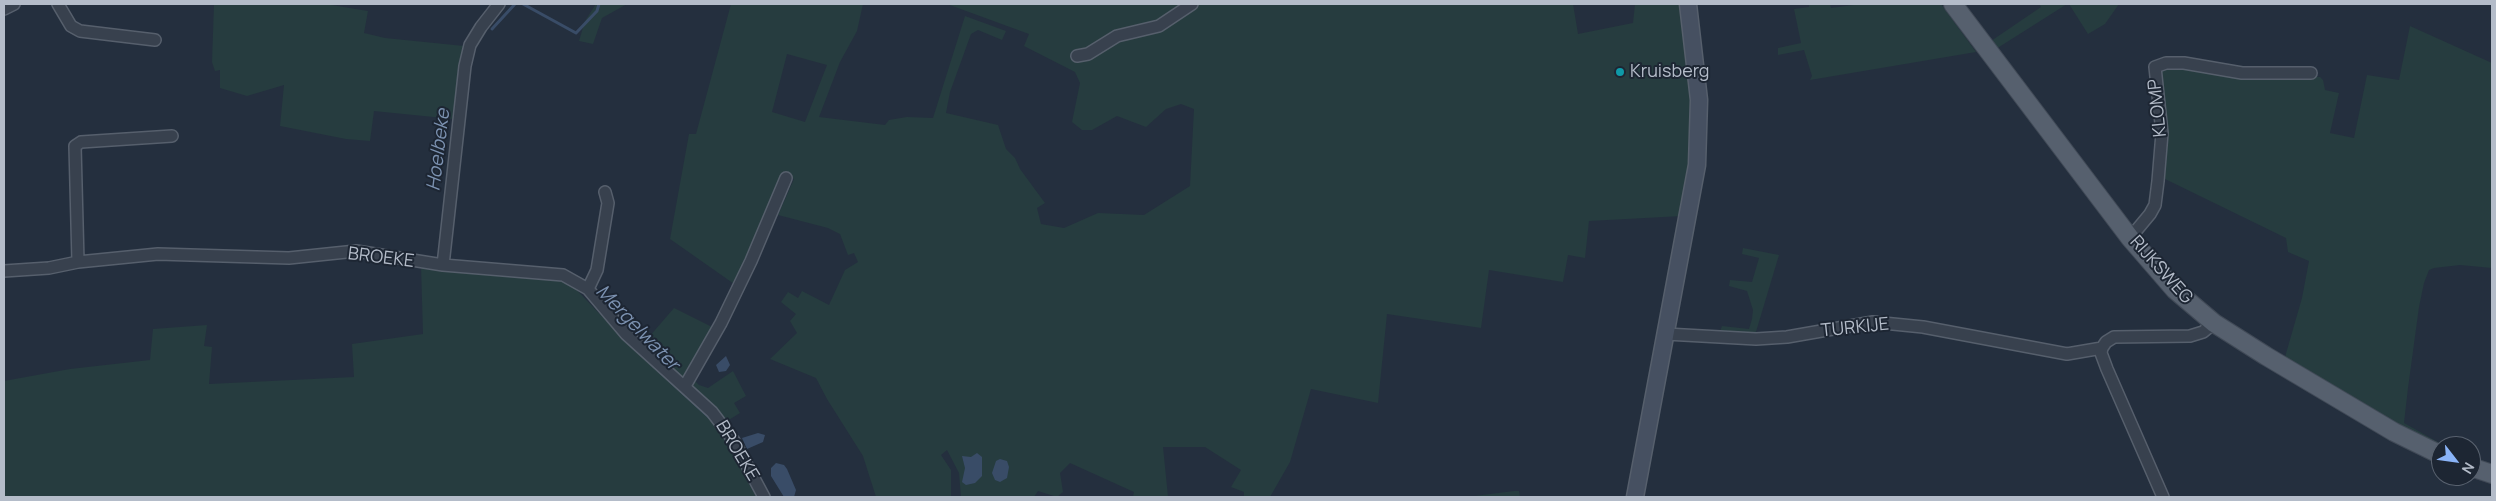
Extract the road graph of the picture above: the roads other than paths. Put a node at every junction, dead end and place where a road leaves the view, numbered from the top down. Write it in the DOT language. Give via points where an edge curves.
graph roads {
  1 [pos="14,4"];
  2 [pos="58,4"];
  3 [pos="499,4"];
  4 [pos="1192,4"];
  5 [pos="1688,4"];
  6 [pos="1953,4"];
  7 [pos="4,9"];
  8 [pos="155,40"];
  9 [pos="1077,56"];
  10 [pos="2311,73"];
  11 [pos="172,136"];
  12 [pos="786,178"];
  13 [pos="605,192"];
  14 [pos="2130,238"];
  15 [pos="78,262"];
  16 [pos="443,265"];
  17 [pos="4,271"];
  18 [pos="588,289"];
  19 [pos="2214,323"];
  20 [pos="1666,334"];
  21 [pos="2102,348"];
  22 [pos="685,386"];
  23 [pos="2431,450"];
  24 [pos="764,497"];
  25 [pos="1635,497"];
  26 [pos="2163,497"];
  1 -- 7 [label="street"];
  2 -- 8 [label="street" via="71,26 80,31"];
  3 -- 16 [label="street" via="470,45 465,66"];
  4 -- 9 [label="street" via="1159,26 1117,36 1088,54"];
  5 -- 20 [label="main road" via="1699,100 1699,133 1690,205"];
  6 -- 14 [label="main road, RIJKSWEG"];
  10 -- 14 [label="street, KLOMP" via="2242,73 2184,63 2154,66 2161,111 2161,163 2154,204 2143,224"];
  11 -- 15 [label="street" via="80,142 75,146"];
  12 -- 22 [label="street" via="721,323"];
  13 -- 18 [label="street" via="608,203 597,270"];
  14 -- 19 [label="main road, RIJKSWEG" via="2175,290"];
  15 -- 16 [label="street, BROEKE" via="158,254 289,258 356,252"];
  15 -- 17 [label="street, BROEKE"];
  16 -- 18 [label="street, BROEKE" via="563,275"];
  18 -- 22 [label="street, BROEKE" via="626,334"];
  19 -- 21 [label="street, TURKIJE" via="2198,334 2121,336 2109,339"];
  19 -- 23 [label="main road, RIJKSWEG" via="2394,432"];
  20 -- 21 [label="street, TURKIJE" via="1779,338 1873,322 1923,327 2067,354"];
  20 -- 25 [label="main road"];
  21 -- 26 [label="street" via="2106,370"];
  22 -- 24 [label="street, BROEKE" via="723,426"];
}
